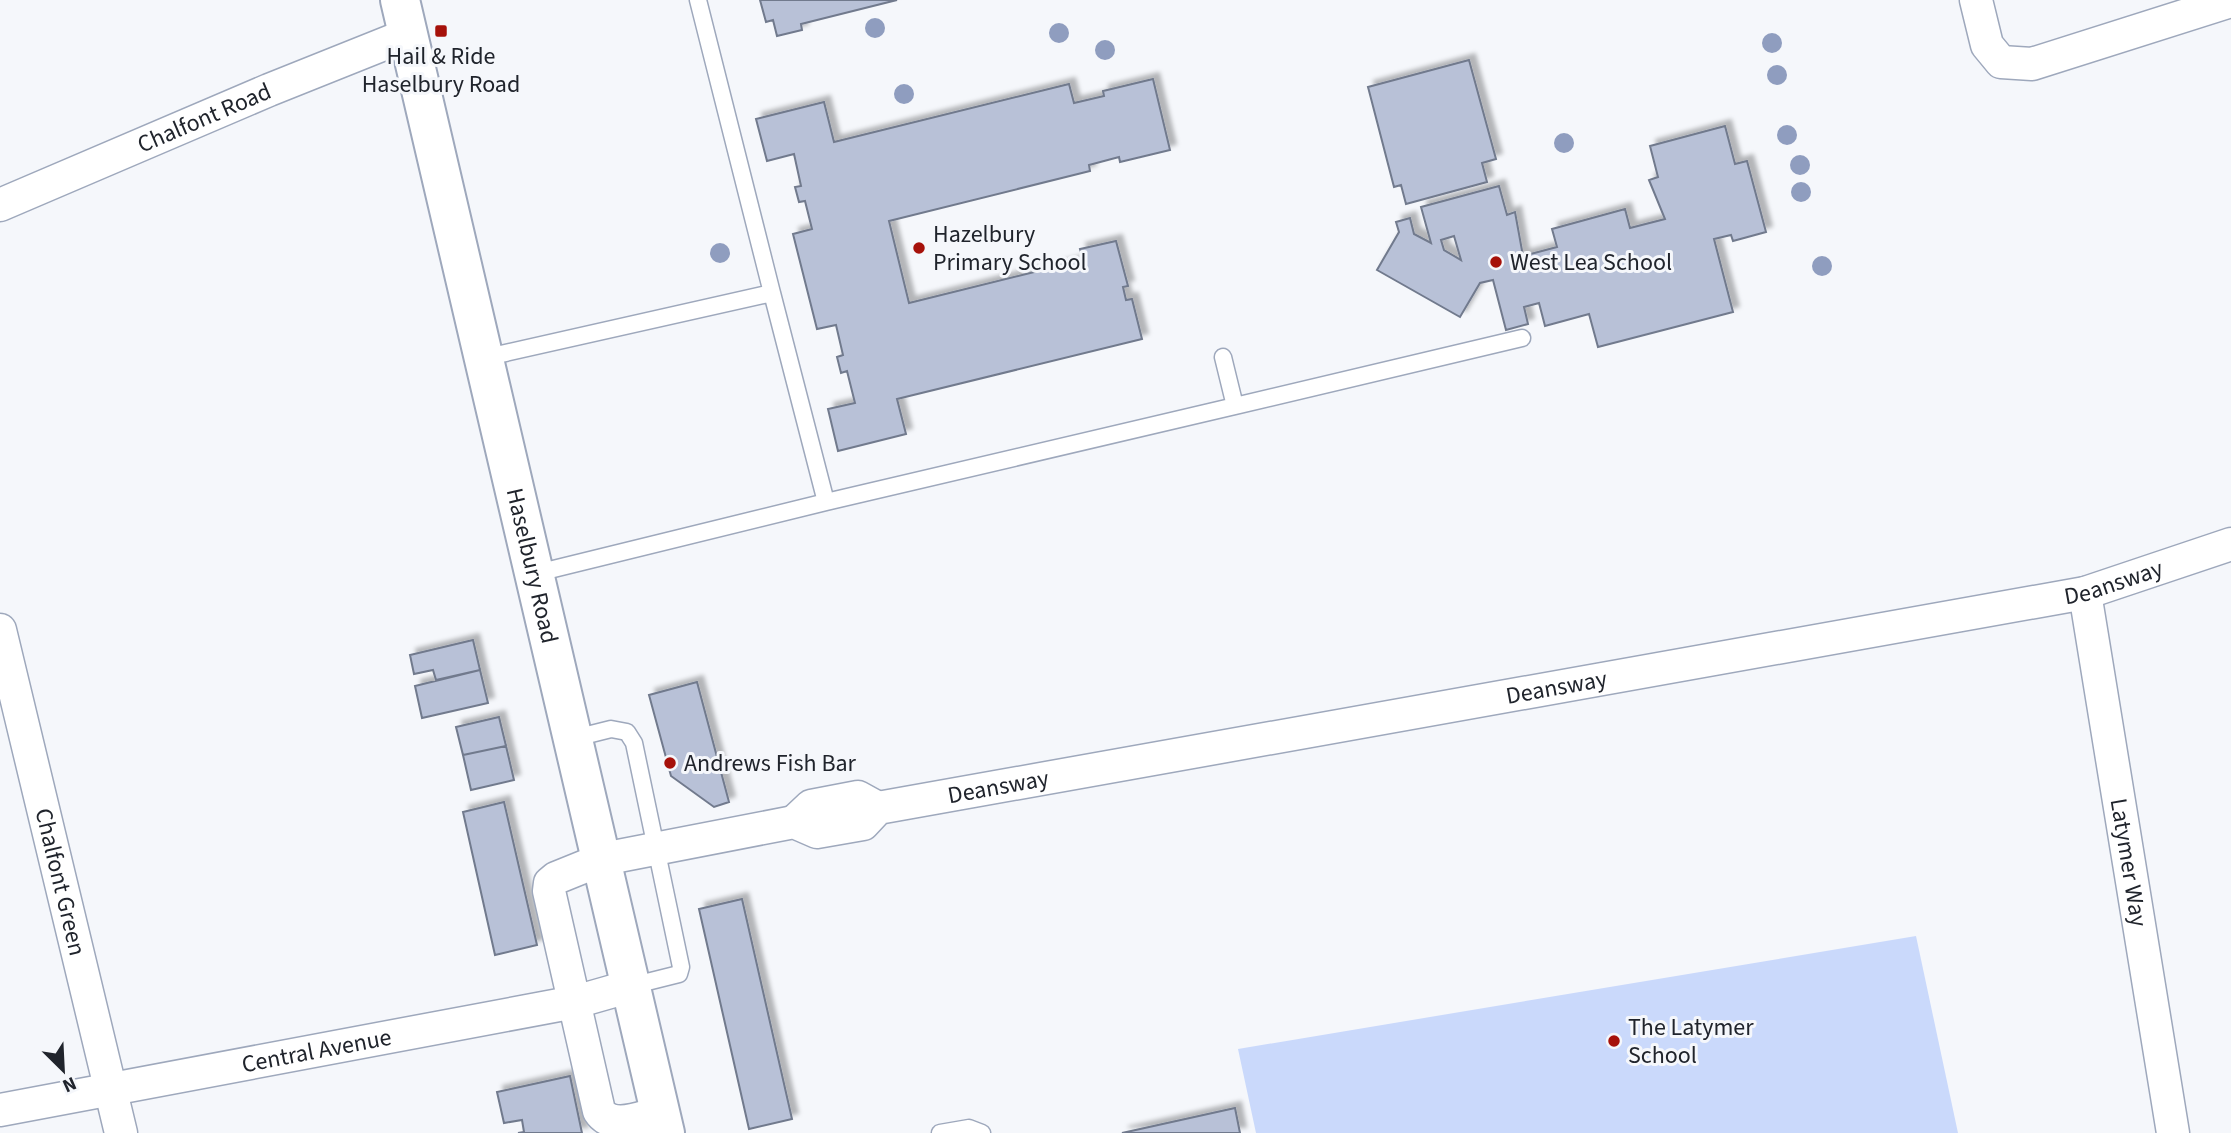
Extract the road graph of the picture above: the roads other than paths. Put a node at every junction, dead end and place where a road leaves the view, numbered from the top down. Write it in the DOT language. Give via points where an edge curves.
graph roads {
  1 [pos="698,0"];
  2 [pos="1976,0"];
  3 [pos="2231,1"];
  4 [pos="405,17"];
  5 [pos="0,205"];
  6 [pos="772,293"];
  7 [pos="1521,338"];
  8 [pos="1223,357"];
  9 [pos="483,358"];
  10 [pos="1235,406"];
  11 [pos="826,502"];
  12 [pos="2231,544"];
  13 [pos="533,574"];
  14 [pos="2085,593"];
  15 [pos="0,630"];
  16 [pos="571,739"];
  17 [pos="655,848"];
  18 [pos="603,859"];
  19 [pos="631,986"];
  20 [pos="575,1002"];
  21 [pos="113,1089"];
  22 [pos="0,1110"];
  23 [pos="663,1123"];
  24 [pos="121,1133"];
  25 [pos="940,1133"];
  26 [pos="982,1133"];
  27 [pos="2173,1133"];
  1 -- 6 [label="lane"];
  2 -- 3 [label="street" via="1986,45 2001,62 2032,64"];
  4 -- 5 [label="street, Chalfont Road" via="269,90"];
  4 -- 9 [label="street, Haselbury Road"];
  6 -- 9 [label="lane"];
  6 -- 11 [label="lane"];
  7 -- 10 [label="lane"];
  8 -- 10 [label="lane"];
  9 -- 13 [label="street, Haselbury Road"];
  10 -- 11 [label="lane"];
  11 -- 13 [label="lane"];
  12 -- 14 [label="street, Deansway"];
  13 -- 16 [label="street, Haselbury Road"];
  14 -- 17 [label="street, Deansway" via="878,808 858,797 811,806 794,822"];
  14 -- 27 [label="street, Latymer Way"];
  15 -- 21 [label="street, Chalfont Green"];
  16 -- 17 [label="lane" via="611,729 627,732 634,743"];
  16 -- 18 [label="street, Haselbury Road"];
  17 -- 18 [label="street, Deansway"];
  17 -- 19 [label="lane" via="681,967 671,978"];
  18 -- 19 [label="street, Haselbury Road"];
  18 -- 20 [label="street, Deansway" via="550,883"];
  19 -- 20 [label="street, Central Avenue"];
  19 -- 23 [label="street, Haselbury Road"];
  20 -- 21 [label="street, Central Avenue"];
  20 -- 23 [label="street" via="604,1119"];
  21 -- 22 [label="street, Central Avenue"];
  21 -- 24 [label="street, Chalfont Green"];
  25 -- 26 [label="lane" via="969,1128"];
}
